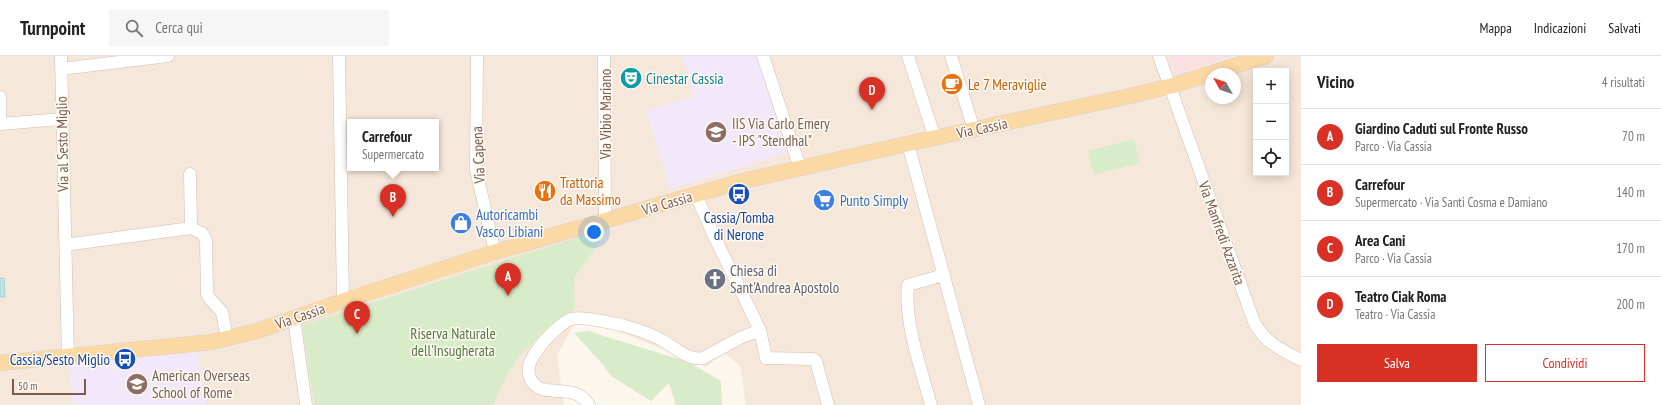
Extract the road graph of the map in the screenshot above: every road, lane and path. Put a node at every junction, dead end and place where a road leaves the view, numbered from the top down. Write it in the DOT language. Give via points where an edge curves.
graph roads {
  1 [pos="61,56"];
  2 [pos="168,56"];
  3 [pos="339,56"];
  4 [pos="477,56"];
  5 [pos="604,56"];
  6 [pos="763,56"];
  7 [pos="908,56"];
  8 [pos="951,56"];
  9 [pos="1159,56"];
  10 [pos="1266,56"];
  11 [pos="61,69"];
  12 [pos="1170,86"];
  13 [pos="0,97"];
  14 [pos="62,120"];
  15 [pos="0,124"];
  16 [pos="974,130"];
  17 [pos="935,138"];
  18 [pos="908,144"];
  19 [pos="800,168"];
  20 [pos="190,174"];
  21 [pos="696,195"];
  22 [pos="605,221"];
  23 [pos="191,228"];
  24 [pos="64,233"];
  25 [pos="72,244"];
  26 [pos="495,252"];
  27 [pos="944,275"];
  28 [pos="343,302"];
  29 [pos="66,310"];
  30 [pos="294,318"];
  31 [pos="760,330"];
  32 [pos="227,338"];
  33 [pos="68,358"];
  34 [pos="1301,360"];
  35 [pos="0,363"];
  36 [pos="306,405"];
  37 [pos="589,405"];
  38 [pos="828,405"];
  39 [pos="931,405"];
  40 [pos="979,405"];
  1 -- 11 [label="street, Via al Sesto Miglio"];
  2 -- 11 [label="street"];
  3 -- 28 [label="street"];
  4 -- 26 [label="street, Via Capena" via="476,170"];
  5 -- 22 [label="street, Via Vibio Mariano"];
  6 -- 19 [label="street"];
  7 -- 17 [label="street"];
  8 -- 16 [label="street"];
  9 -- 12 [label="street, Via Manfredi Azzarita"];
  10 -- 12 [label="main road, Via Cassia"];
  11 -- 14 [label="street, Via al Sesto Miglio"];
  12 -- 16 [label="main road, Via Cassia"];
  12 -- 34 [label="street, Via Manfredi Azzarita" via="1256,327 1272,344"];
  13 -- 15 [label="street"];
  14 -- 15 [label="street"];
  14 -- 24 [label="street, Via al Sesto Miglio"];
  16 -- 17 [label="main road, Via Cassia"];
  17 -- 18 [label="main road, Via Cassia"];
  18 -- 19 [label="main road, Via Cassia"];
  18 -- 27 [label="street"];
  19 -- 21 [label="main road, Via Cassia"];
  20 -- 23 [label="street"];
  21 -- 22 [label="main road, Via Cassia"];
  21 -- 31 [label="street"];
  22 -- 26 [label="main road, Via Cassia"];
  23 -- 25 [label="street"];
  23 -- 32 [label="street" via="202,233 206,240 207,294 222,312"];
  24 -- 25 [label="street"];
  24 -- 29 [label="street, Via al Sesto Miglio"];
  25 -- 29 [label="street, Via al Sesto Miglio" via="72,292"];
  26 -- 28 [label="main road, Via Cassia"];
  27 -- 39 [label="street" via="908,285 906,302"];
  27 -- 40 [label="street"];
  28 -- 30 [label="main road, Via Cassia"];
  29 -- 33 [label="street, Via al Sesto Miglio"];
  30 -- 32 [label="main road, Via Cassia" via="258,331"];
  30 -- 36 [label="street"];
  31 -- 37 [label="street" via="703,358 697,358 689,357 651,335 625,326 578,318 569,319 539,347 529,364 529,375 538,387 574,392 584,398"];
  31 -- 38 [label="street" via="766,358 815,360"];
  32 -- 33 [label="main road, Via Cassia" via="212,342"];
  33 -- 35 [label="main road, Via Cassia"];
}
